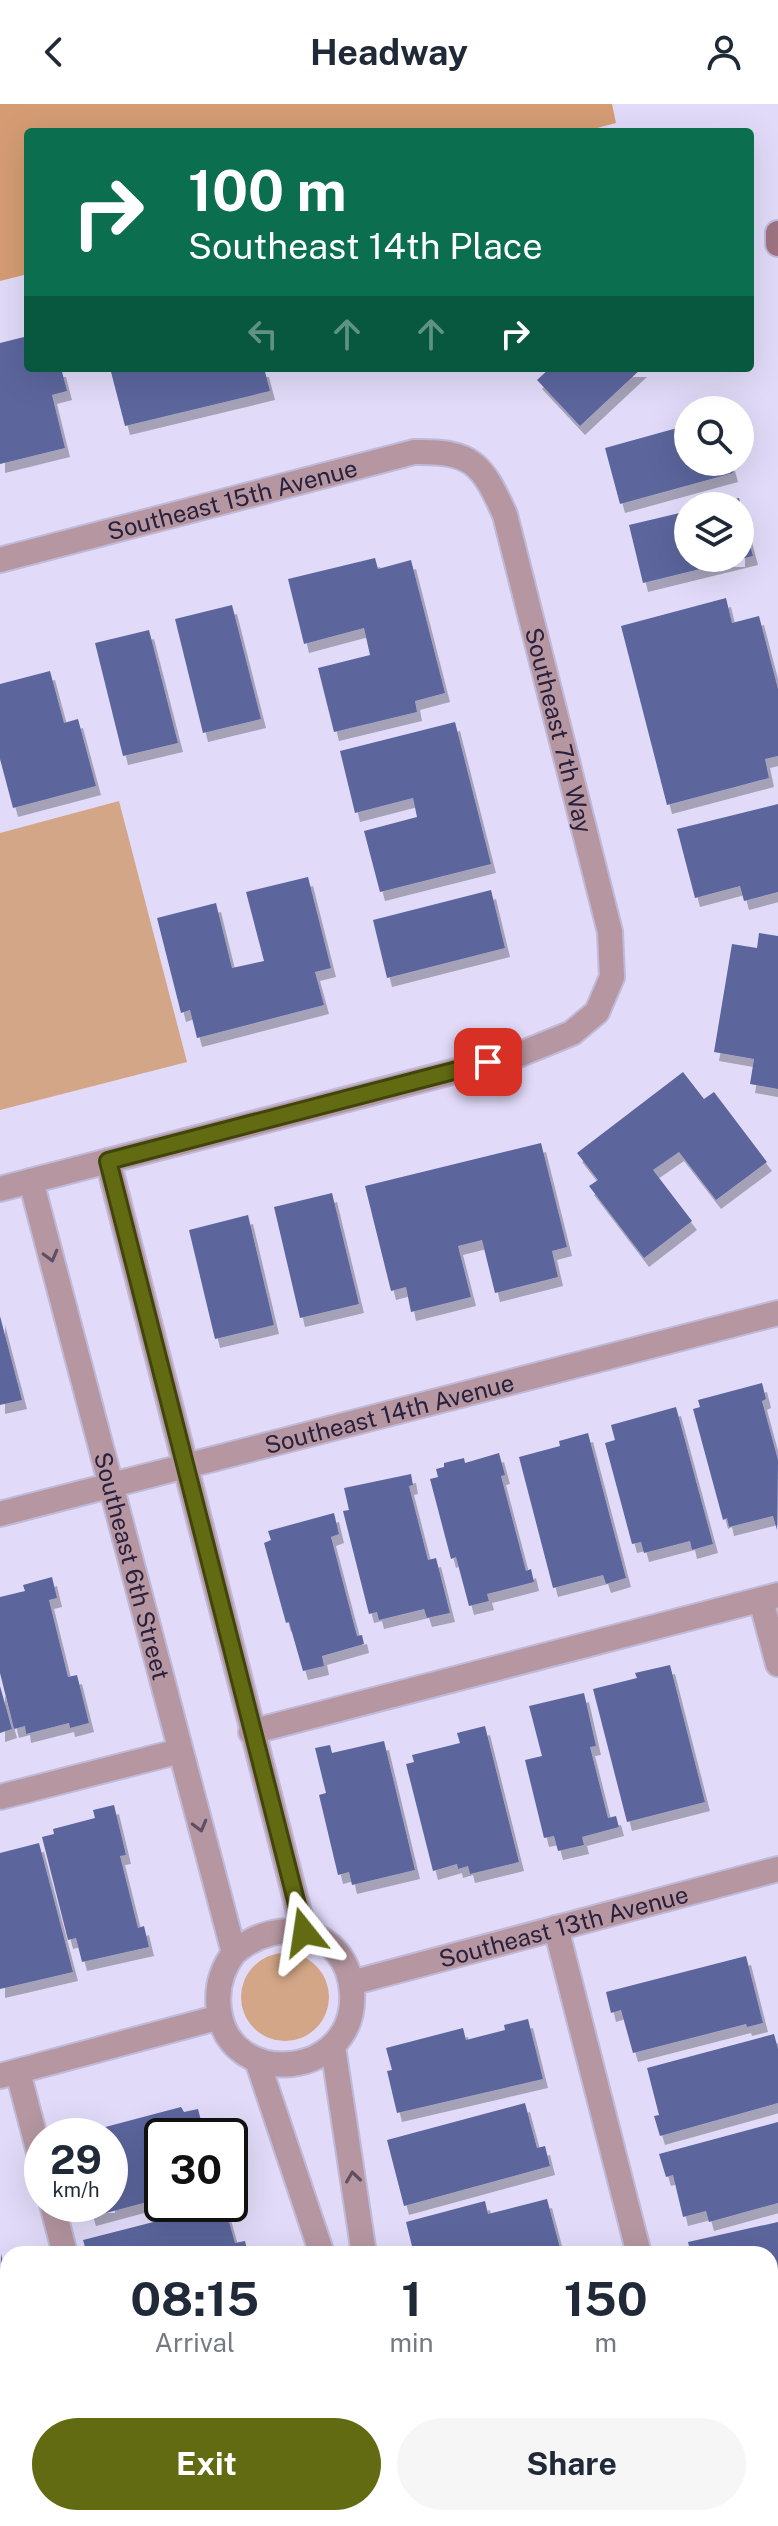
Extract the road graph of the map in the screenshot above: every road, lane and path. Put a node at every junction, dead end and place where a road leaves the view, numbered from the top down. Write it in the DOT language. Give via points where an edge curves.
graph roads {
  1 [pos="778,233"];
  2 [pos="778,244"];
  3 [pos="467,458"];
  4 [pos="0,560"];
  5 [pos="108,1161"];
  6 [pos="31,1181"];
  7 [pos="0,1189"];
  8 [pos="778,1313"];
  9 [pos="187,1466"];
  10 [pos="111,1485"];
  11 [pos="0,1514"];
  12 [pos="770,1598"];
  13 [pos="778,1664"];
  14 [pos="251,1732"];
  15 [pos="180,1751"];
  16 [pos="0,1797"];
  17 [pos="778,1869"];
  18 [pos="556,1928"];
  19 [pos="304,1932"];
  20 [pos="234,1953"];
  21 [pos="351,1983"];
  22 [pos="220,2017"];
  23 [pos="333,2047"];
  24 [pos="257,2060"];
  25 [pos="9,2074"];
  26 [pos="25,2118"];
  27 [pos="57,2222"];
  28 [pos="63,2246"];
  29 [pos="319,2246"];
  30 [pos="363,2246"];
  31 [pos="637,2246"];
  1 -- 2 [label="street"];
  3 -- 4 [label="street, Southeast 15th Avenue" via="414,452"];
  3 -- 5 [label="street, Southeast 7th Way" via="482,471 505,515 610,932 612,977 597,1012 572,1033 518,1055"];
  5 -- 6 [label="street"];
  5 -- 9 [label="street"];
  6 -- 7 [label="street"];
  6 -- 10 [label="street, Southeast 6th Street, one-way"];
  8 -- 9 [label="street, Southeast 14th Avenue"];
  9 -- 10 [label="street, Southeast 14th Avenue"];
  9 -- 14 [label="street"];
  10 -- 11 [label="street, Southeast 14th Avenue"];
  10 -- 15 [label="street, Southeast 6th Street"];
  12 -- 13 [label="street"];
  12 -- 14 [label="street"];
  14 -- 19 [label="street"];
  15 -- 16 [label="street"];
  15 -- 20 [label="street, Southeast 6th Street, one-way"];
  17 -- 18 [label="street, Southeast 13th Avenue"];
  18 -- 21 [label="street, Southeast 13th Avenue"];
  18 -- 31 [label="street"];
  19 -- 20 [label="street" via="268,1932"];
  19 -- 21 [label="street" via="333,1949"];
  20 -- 22 [label="street" via="219,1981"];
  21 -- 23 [label="street" via="347,2026"];
  22 -- 24 [label="street" via="237,2046"];
  22 -- 25 [label="street"];
  23 -- 24 [label="street" via="303,2064"];
  30 -- 23 [label="street, one-way"];
  24 -- 29 [label="street"];
  25 -- 26 [label="street"];
  27 -- 28 [label="street"];
}
